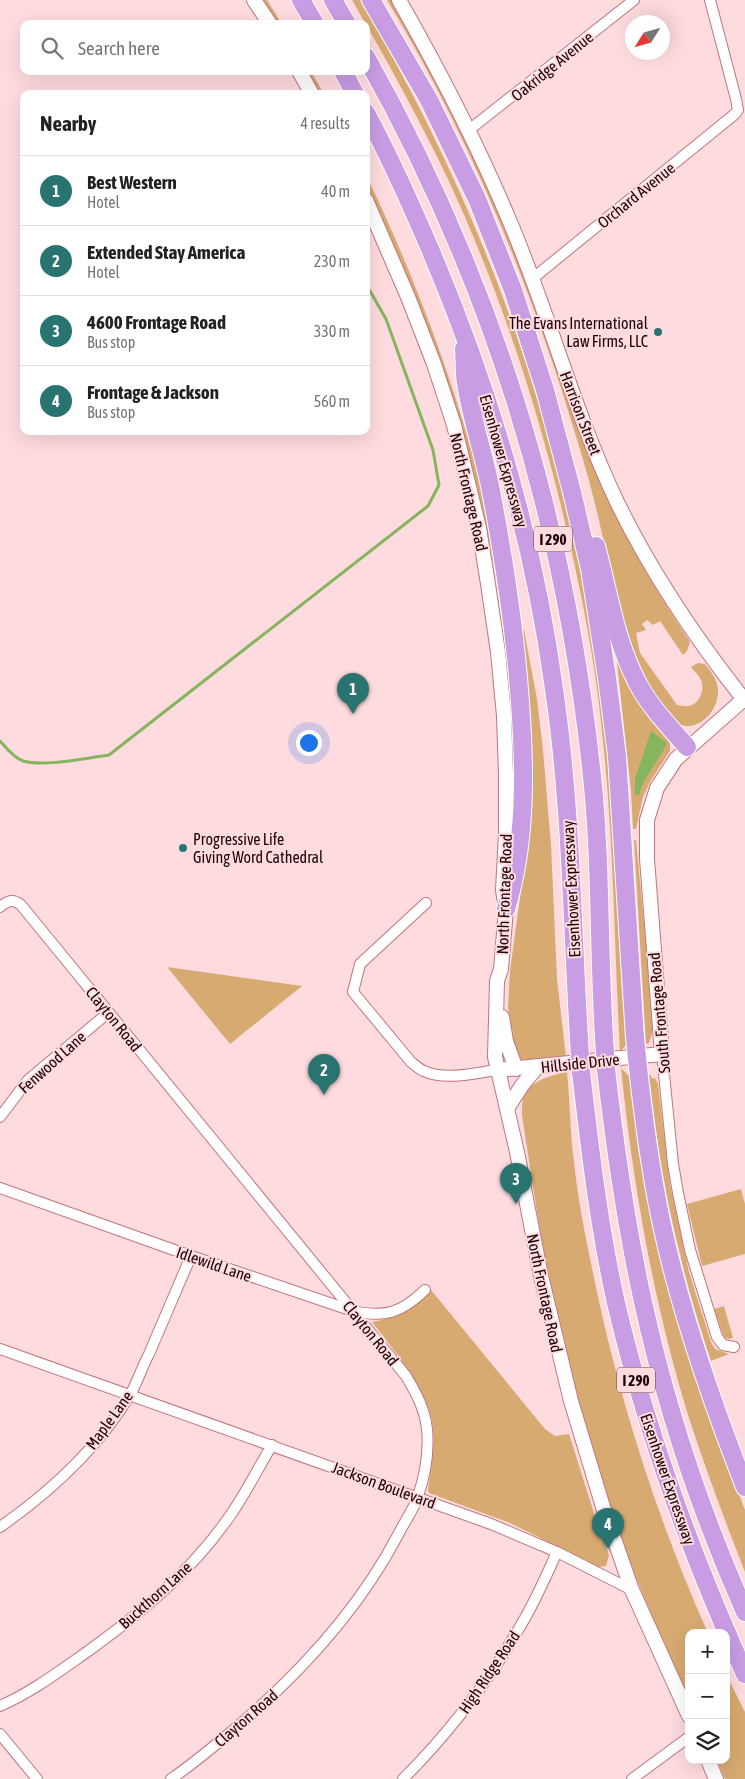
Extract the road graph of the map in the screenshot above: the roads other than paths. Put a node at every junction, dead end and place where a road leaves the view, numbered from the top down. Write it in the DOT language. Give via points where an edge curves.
graph roads {
  1 [pos="254,0"];
  2 [pos="333,0"];
  3 [pos="370,0"];
  4 [pos="399,0"];
  5 [pos="634,0"];
  6 [pos="710,0"];
  7 [pos="267,20"];
  8 [pos="345,20"];
  9 [pos="370,64"];
  10 [pos="301,75"];
  11 [pos="345,75"];
  12 [pos="310,90"];
  13 [pos="353,90"];
  14 [pos="370,121"];
  15 [pos="469,130"];
  16 [pos="370,209"];
  17 [pos="532,279"];
  18 [pos="464,331"];
  19 [pos="545,390"];
  20 [pos="744,700"];
  21 [pos="687,747"];
  22 [pos="426,903"];
  23 [pos="0,907"];
  24 [pos="506,909"];
  25 [pos="501,969"];
  26 [pos="108,1013"];
  27 [pos="662,1054"];
  28 [pos="537,1067"];
  29 [pos="498,1070"];
  30 [pos="516,1070"];
  31 [pos="508,1107"];
  32 [pos="0,1117"];
  33 [pos="0,1188"];
  34 [pos="190,1256"];
  35 [pos="425,1290"];
  36 [pos="353,1311"];
  37 [pos="734,1346"];
  38 [pos="0,1350"];
  39 [pos="130,1395"];
  40 [pos="272,1445"];
  41 [pos="745,1487"];
  42 [pos="418,1497"];
  43 [pos="0,1527"];
  44 [pos="557,1552"];
  45 [pos="632,1590"];
  46 [pos="745,1612"];
  47 [pos="745,1674"];
  48 [pos="0,1706"];
  49 [pos="685,1707"];
  50 [pos="0,1734"];
  51 [pos="685,1740"];
  52 [pos="710,1764"];
  53 [pos="37,1779"];
  54 [pos="170,1779"];
  55 [pos="403,1779"];
  56 [pos="632,1779"];
  57 [pos="716,1779"];
  1 -- 7 [label="main road"];
  2 -- 8 [label="highway"];
  3 -- 19 [label="highway" via="429,100 477,199 513,290"];
  4 -- 15 [label="main road, Harrison Street"];
  5 -- 15 [label="street, Oakridge Avenue"];
  6 -- 17 [label="street, Orchard Avenue" via="738,110"];
  9 -- 46 [label="highway, Eisenhower Expressway / I 290" via="403,124 461,250 502,358 545,502 578,662 592,770 606,1061 622,1192 657,1360 702,1501"];
  10 -- 12 [label="main road"];
  11 -- 13 [label="highway"];
  14 -- 18 [label="highway, Eisenhower Expressway / I 290" via="411,204"];
  15 -- 17 [label="main road, Harrison Street"];
  16 -- 24 [label="main road, North Frontage Road" via="434,364 454,425 479,528 495,625 504,716 506,834 503,890"];
  17 -- 20 [label="main road, Harrison Street" via="584,425 617,502 680,613"];
  18 -- 24 [label="highway" via="465,382 496,517 519,686 523,778 521,818 519,850"];
  18 -- 47 [label="highway, Eisenhower Expressway / I 290" via="511,481 552,672 568,816 581,1064 597,1202 616,1301 661,1463 682,1525"];
  19 -- 21 [label="highway" via="560,411 628,662 647,699"];
  19 -- 41 [label="highway, bridge" via="590,569 607,678 617,756 635,1038 654,1184 679,1296"];
  20 -- 21 [label="main road, South Frontage Road"];
  21 -- 27 [label="main road, South Frontage Road" via="657,788 647,820"];
  22 -- 29 [label="street" via="360,964 354,992 411,1062 423,1071 452,1075"];
  23 -- 26 [label="street, Clayton Road" via="9,901 21,905"];
  24 -- 25 [label="main road, North Frontage Road"];
  25 -- 29 [label="main road, North Frontage Road" via="497,981 495,1057"];
  25 -- 30 [label="main road" via="502,1021"];
  26 -- 32 [label="street, Fenwood Lane" via="28,1080"];
  26 -- 36 [label="street, Clayton Road"];
  27 -- 28 [label="main road, Hillside Drive"];
  27 -- 37 [label="street, South Frontage Road" via="673,1164 690,1250 717,1337 723,1345"];
  28 -- 30 [label="main road, Hillside Drive"];
  28 -- 31 [label="main road"];
  29 -- 30 [label="main road, Hillside Drive"];
  29 -- 31 [label="main road, North Frontage Road"];
  31 -- 45 [label="main road, North Frontage Road" via="541,1276 571,1401"];
  33 -- 34 [label="street, Idlewild Lane"];
  34 -- 36 [label="street, Idlewild Lane"];
  34 -- 39 [label="street, Maple Lane"];
  35 -- 36 [label="street, Idlewild Lane" via="393,1312 370,1315"];
  36 -- 42 [label="street, Clayton Road" via="406,1376 422,1406 427,1445"];
  38 -- 39 [label="street, Jackson Boulevard"];
  39 -- 40 [label="street, Jackson Boulevard"];
  39 -- 43 [label="street, Maple Lane" via="81,1458 48,1490"];
  40 -- 42 [label="street, Jackson Boulevard"];
  40 -- 48 [label="street, Buckthorn Lane" via="228,1520 166,1589 127,1623 71,1663 27,1693"];
  42 -- 44 [label="street, Jackson Boulevard"];
  42 -- 54 [label="street, Clayton Road" via="382,1564 354,1605 304,1665 256,1712"];
  44 -- 45 [label="street, Jackson Boulevard"];
  44 -- 55 [label="street, High Ridge Road" via="506,1652 479,1692"];
  45 -- 49 [label="main road"];
  50 -- 53 [label="street"];
  51 -- 56 [label="street"];
  52 -- 57 [label="main road"];
}
